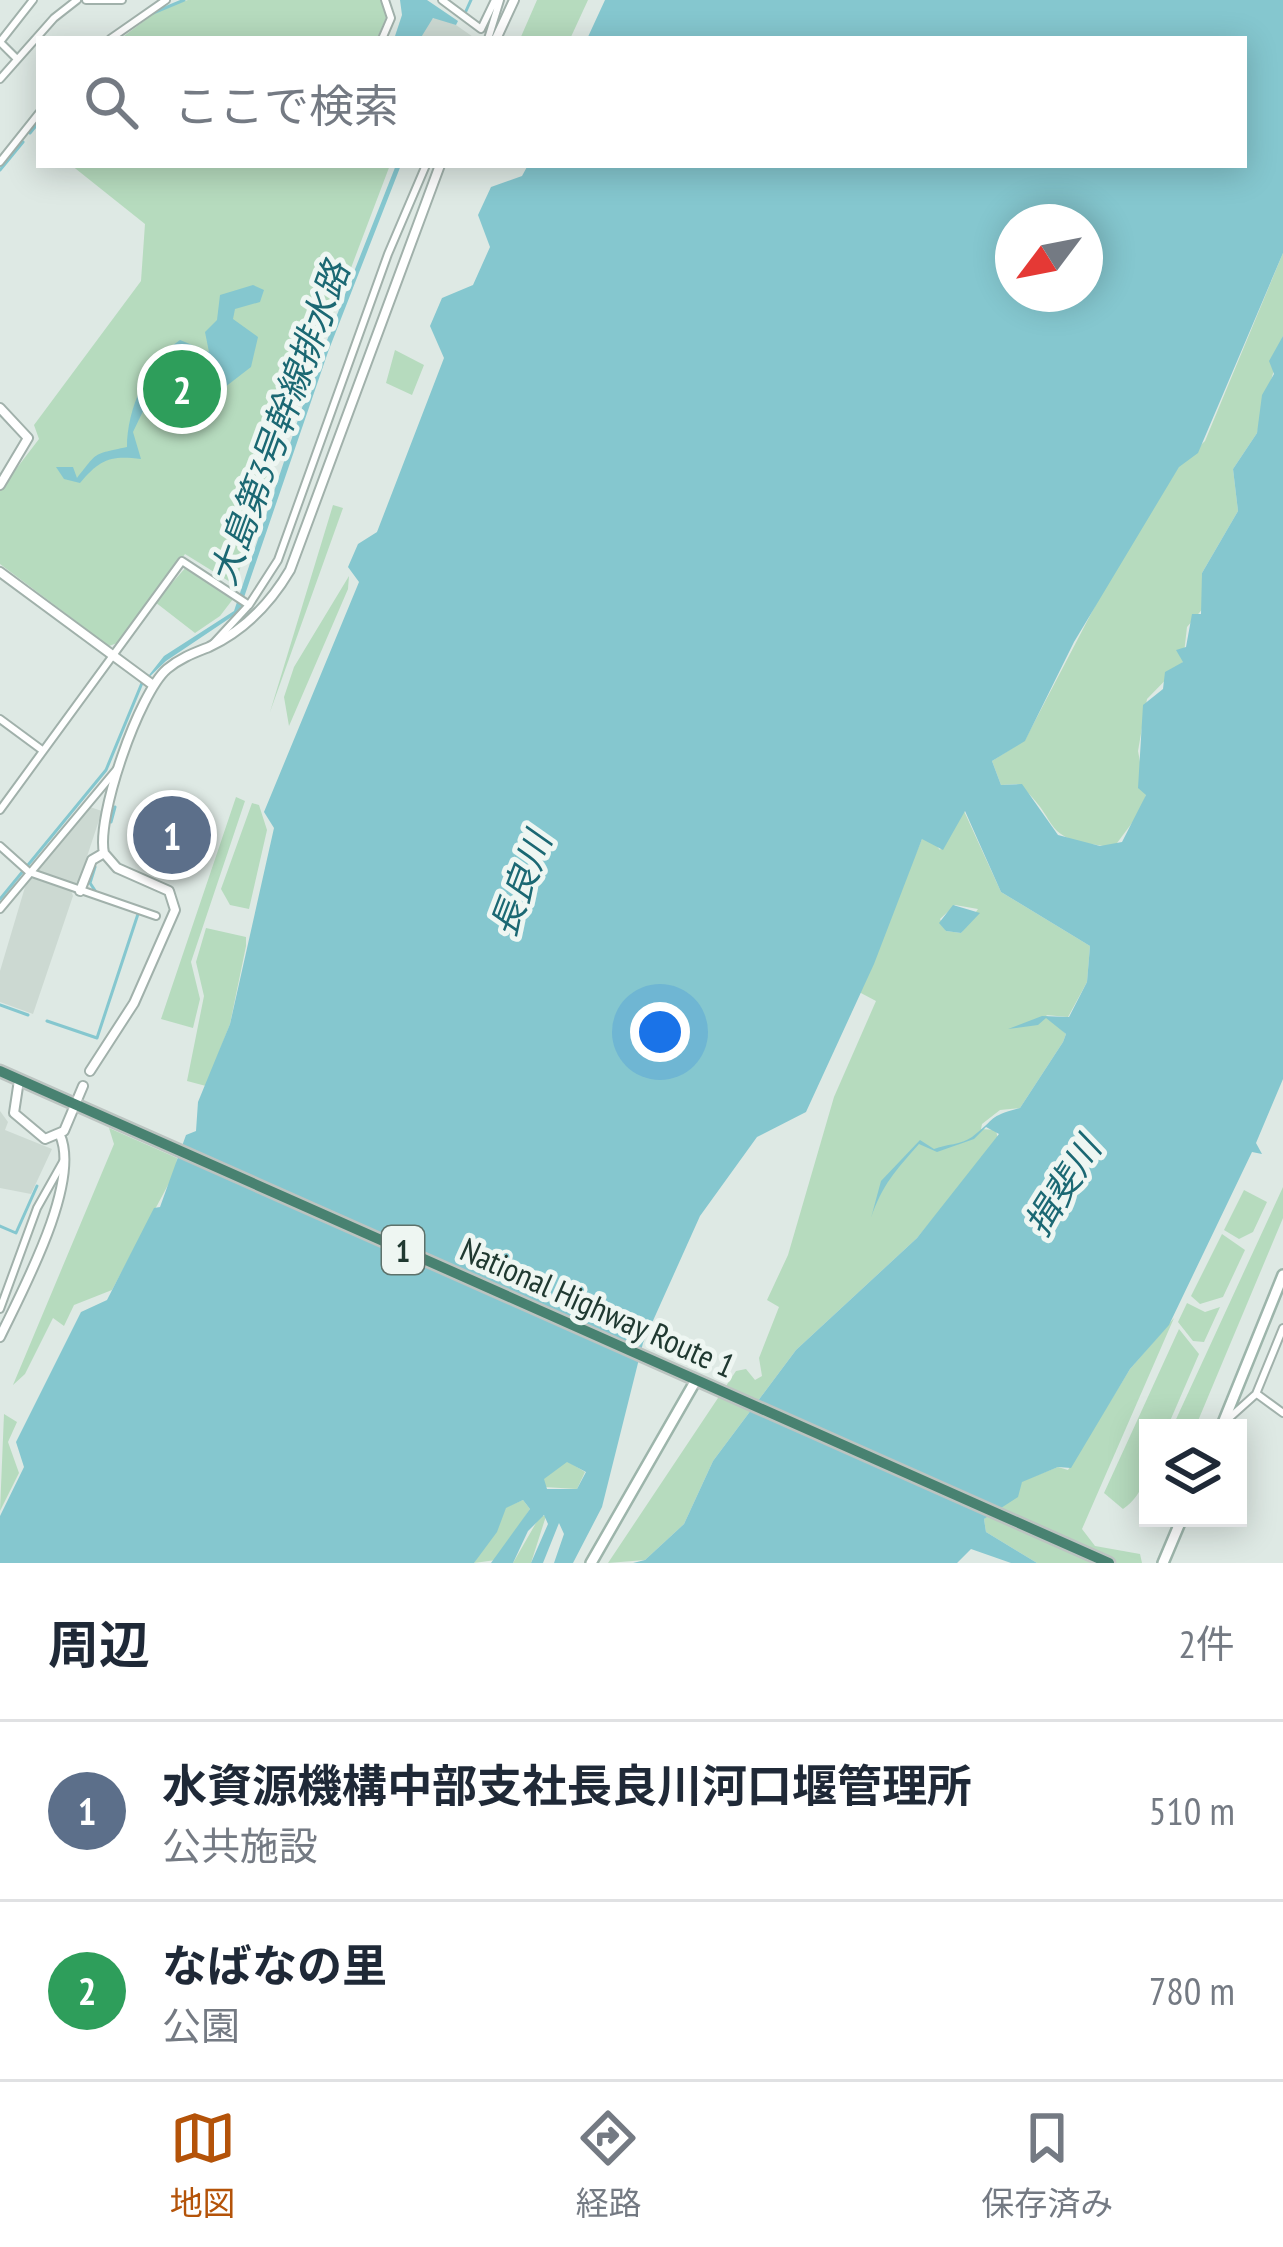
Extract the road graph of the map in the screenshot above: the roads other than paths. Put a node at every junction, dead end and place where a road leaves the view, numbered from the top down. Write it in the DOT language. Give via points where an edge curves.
graph roads {
  1 [pos="33,0"];
  2 [pos="82,0"];
  3 [pos="122,0"];
  4 [pos="166,0"];
  5 [pos="385,0"];
  6 [pos="442,0"];
  7 [pos="498,0"];
  8 [pos="514,0"];
  9 [pos="42,36"];
  10 [pos="114,36"];
  11 [pos="383,36"];
  12 [pos="492,36"];
  13 [pos="494,36"];
  14 [pos="0,42"];
  15 [pos="36,42"];
  16 [pos="17,59"];
  17 [pos="0,79"];
  18 [pos="36,117"];
  19 [pos="0,162"];
  20 [pos="426,168"];
  21 [pos="439,168"];
  22 [pos="0,408"];
  23 [pos="0,485"];
  24 [pos="0,572"];
  25 [pos="244,601"];
  26 [pos="212,645"];
  27 [pos="112,656"];
  28 [pos="148,681"];
  29 [pos="0,719"];
  30 [pos="42,750"];
  31 [pos="121,769"];
  32 [pos="0,810"];
  33 [pos="0,846"];
  34 [pos="104,853"];
  35 [pos="27,869"];
  36 [pos="80,891"];
  37 [pos="0,909"];
  38 [pos="156,916"];
  39 [pos="0,1071"];
  40 [pos="90,1071"];
  41 [pos="19,1080"];
  42 [pos="83,1086"];
  43 [pos="76,1105"];
  44 [pos="60,1135"];
  45 [pos="64,1159"];
  46 [pos="1283,1275"];
  47 [pos="0,1284"];
  48 [pos="10,1287"];
  49 [pos="0,1308"];
  50 [pos="1283,1328"];
  51 [pos="0,1336"];
  52 [pos="694,1383"];
  53 [pos="1256,1394"];
  54 [pos="1283,1413"];
  55 [pos="1225,1419"];
  56 [pos="1229,1419"];
  57 [pos="1178,1527"];
  58 [pos="591,1563"];
  59 [pos="1109,1563"];
  60 [pos="1163,1563"];
  1 -- 14 [label="street"];
  2 -- 3 [label="street"];
  2 -- 9 [label="street"];
  4 -- 10 [label="street"];
  5 -- 11 [label="street" via="391,18"];
  6 -- 7 [label="street" via="481,29"];
  7 -- 12 [label="street"];
  8 -- 13 [label="street"];
  14 -- 16 [label="street"];
  15 -- 16 [label="street"];
  16 -- 17 [label="street"];
  18 -- 19 [label="street"];
  20 -- 25 [label="street" via="278,560"];
  21 -- 26 [label="street" via="290,570 259,613"];
  22 -- 23 [label="street" via="28,438"];
  24 -- 27 [label="street"];
  25 -- 26 [label="street"];
  25 -- 27 [label="street" via="182,561"];
  26 -- 28 [label="street"];
  27 -- 28 [label="street"];
  27 -- 30 [label="street"];
  28 -- 31 [label="street"];
  29 -- 30 [label="street"];
  30 -- 32 [label="street"];
  31 -- 34 [label="street"];
  31 -- 35 [label="street"];
  33 -- 35 [label="street"];
  34 -- 36 [label="street" via="92,860"];
  34 -- 40 [label="street" via="117,868 169,891 175,910 134,1004"];
  35 -- 36 [label="street"];
  35 -- 37 [label="street"];
  36 -- 38 [label="street"];
  39 -- 41 [label="highway, National Highway Route 1 / 1"];
  41 -- 43 [label="highway, National Highway Route 1 / 1"];
  41 -- 44 [label="street" via="11,1102 17,1118 40,1138"];
  42 -- 43 [label="street"];
  43 -- 44 [label="street"];
  43 -- 52 [label="highway, National Highway Route 1 / 1"];
  44 -- 45 [label="street"];
  45 -- 48 [label="street"];
  45 -- 51 [label="street" via="52,1225"];
  46 -- 55 [label="main road"];
  47 -- 48 [label="street"];
  48 -- 49 [label="street"];
  50 -- 53 [label="street"];
  52 -- 58 [label="main road"];
  52 -- 59 [label="highway, National Highway Route 1 / 1"];
  53 -- 54 [label="street"];
  53 -- 56 [label="street"];
  57 -- 60 [label="main road"];
}
